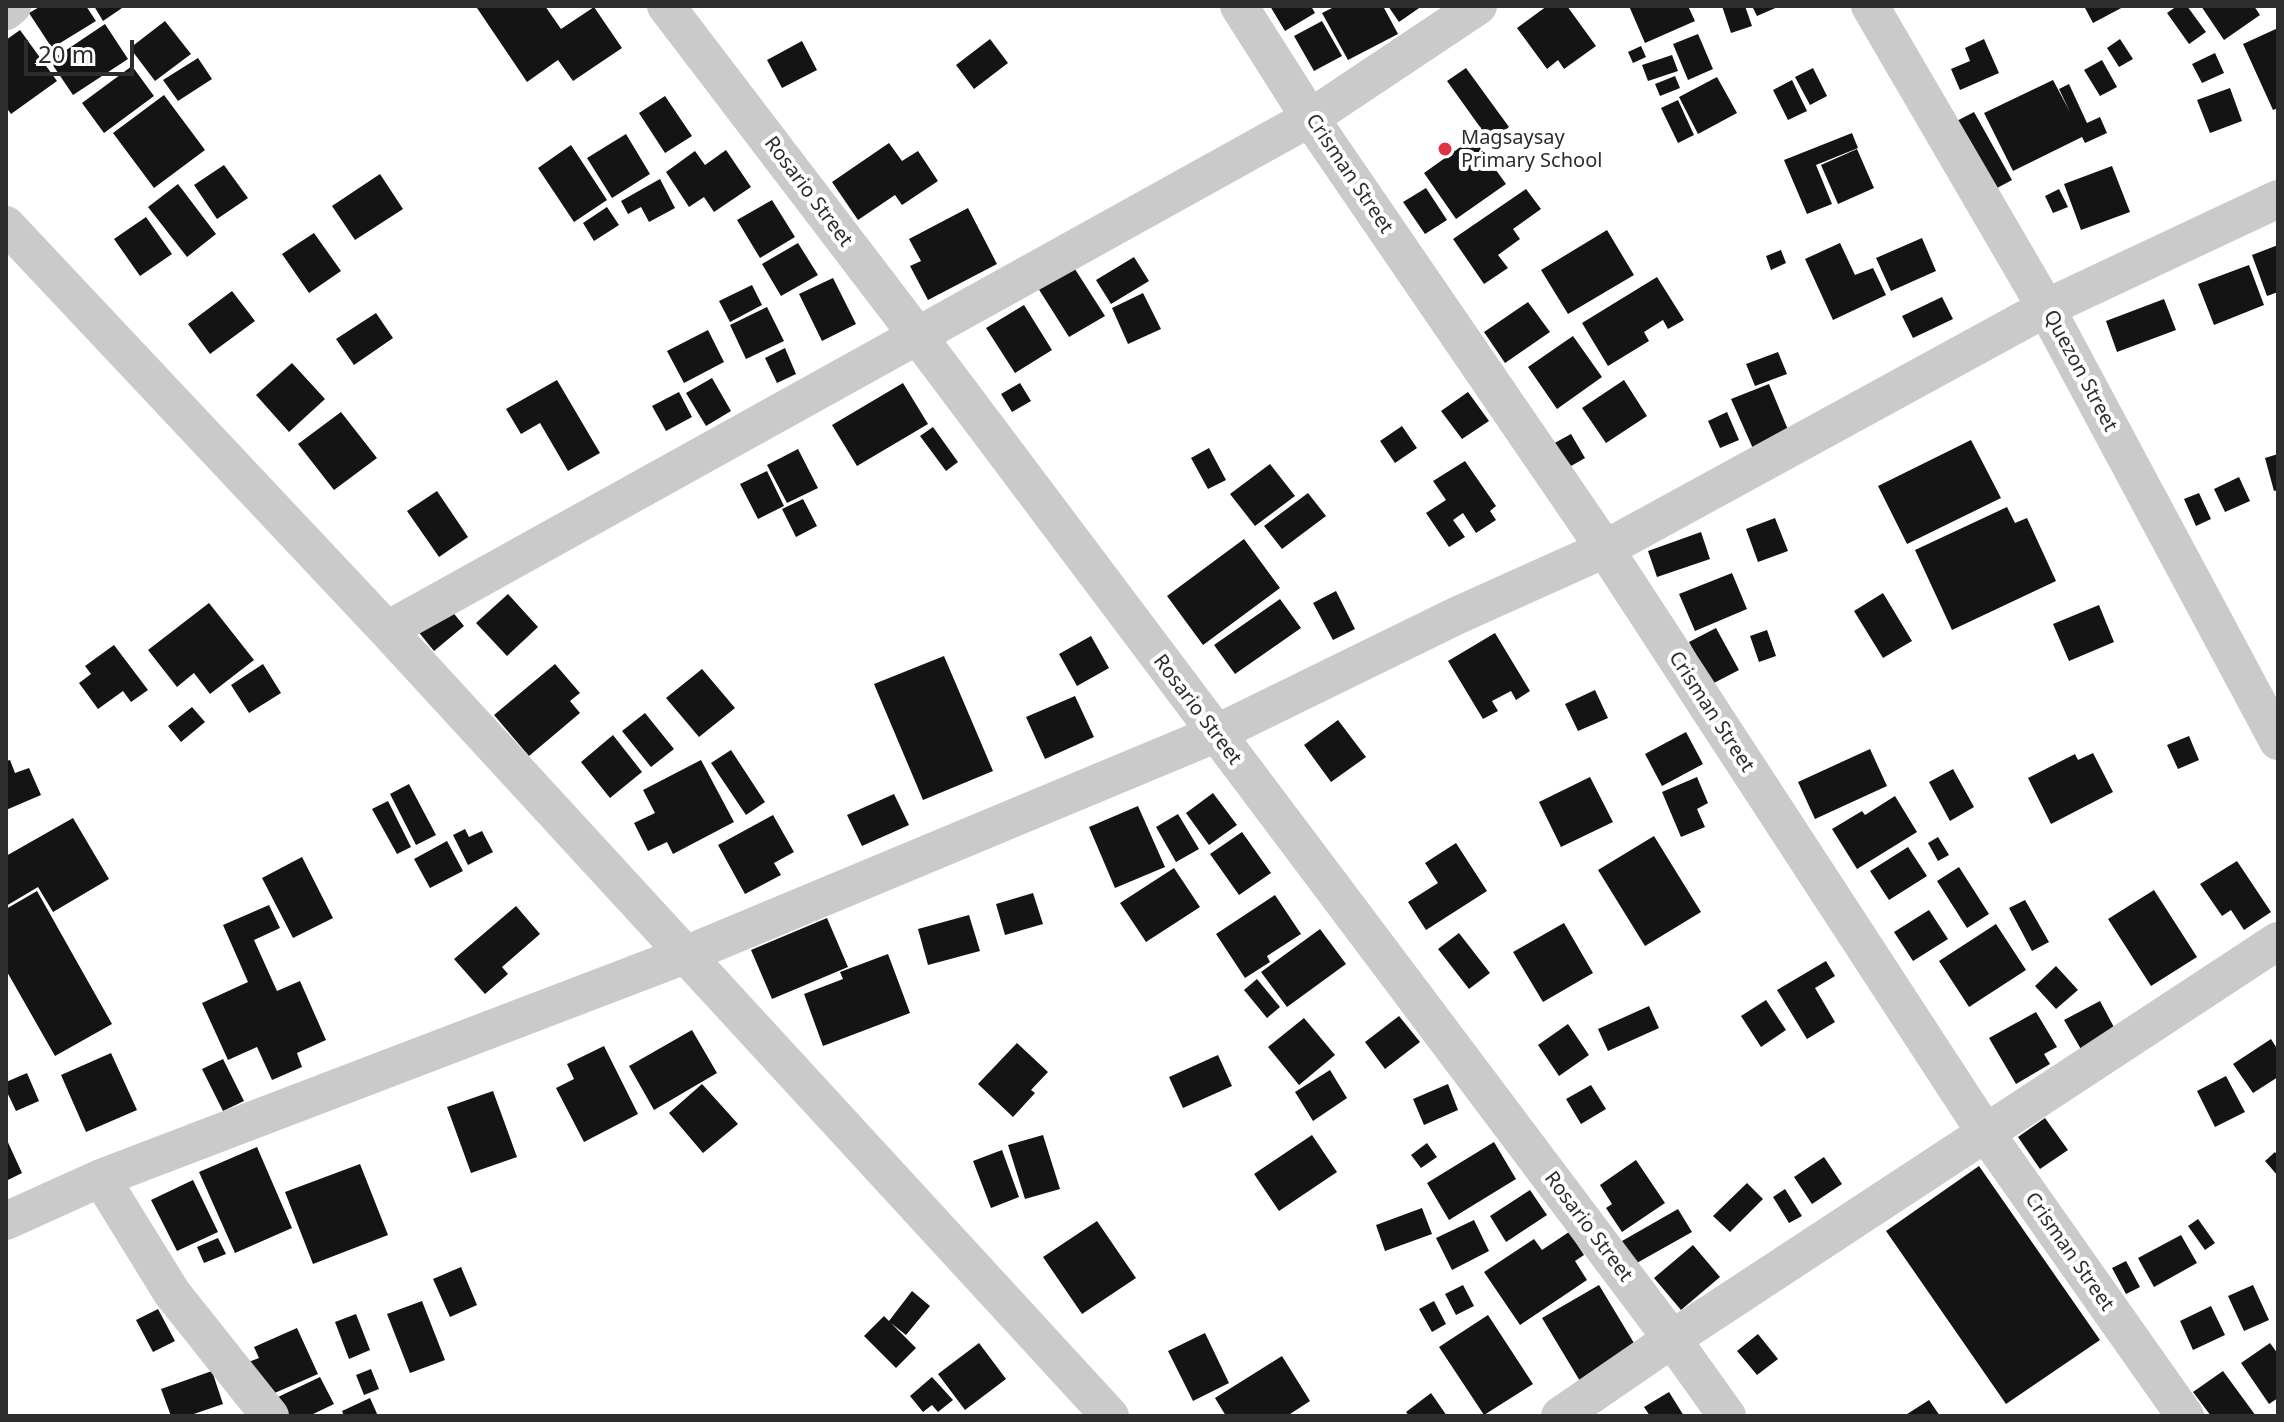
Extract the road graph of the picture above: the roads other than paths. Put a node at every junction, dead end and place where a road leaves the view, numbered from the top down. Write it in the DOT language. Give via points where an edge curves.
graph roads {
  1 [pos="12,6"];
  2 [pos="666,6"];
  3 [pos="1239,6"];
  4 [pos="1478,6"];
  5 [pos="1870,6"];
  6 [pos="6,11"];
  7 [pos="1310,118"];
  8 [pos="2278,199"];
  9 [pos="6,225"];
  10 [pos="2046,308"];
  11 [pos="917,335"];
  12 [pos="1605,549"];
  13 [pos="387,630"];
  14 [pos="1215,734"];
  15 [pos="2278,741"];
  16 [pos="2278,941"];
  17 [pos="685,955"];
  18 [pos="1985,1132"];
  19 [pos="101,1178"];
  20 [pos="6,1221"];
  21 [pos="1672,1339"];
  22 [pos="270,1416"];
  23 [pos="1110,1416"];
  24 [pos="1560,1416"];
  25 [pos="1727,1416"];
  26 [pos="2185,1416"];
  1 -- 6 [label="street"];
  2 -- 11 [label="street, Rosario Street"];
  3 -- 7 [label="street, Crisman Street"];
  4 -- 7 [label="street"];
  5 -- 10 [label="street, Quezon Street"];
  7 -- 11 [label="street"];
  7 -- 12 [label="street, Crisman Street"];
  8 -- 10 [label="street"];
  9 -- 13 [label="street"];
  10 -- 12 [label="street"];
  10 -- 15 [label="street, Quezon Street"];
  11 -- 13 [label="street"];
  11 -- 14 [label="street, Rosario Street"];
  12 -- 14 [label="street"];
  12 -- 18 [label="street, Crisman Street"];
  13 -- 17 [label="street"];
  14 -- 17 [label="street"];
  14 -- 21 [label="street, Rosario Street"];
  16 -- 18 [label="street"];
  17 -- 19 [label="street"];
  17 -- 23 [label="street"];
  18 -- 21 [label="street"];
  18 -- 26 [label="street, Crisman Street"];
  19 -- 20 [label="street"];
  19 -- 22 [label="street" via="172,1293"];
  21 -- 24 [label="street"];
  21 -- 25 [label="street, Rosario Street"];
}
